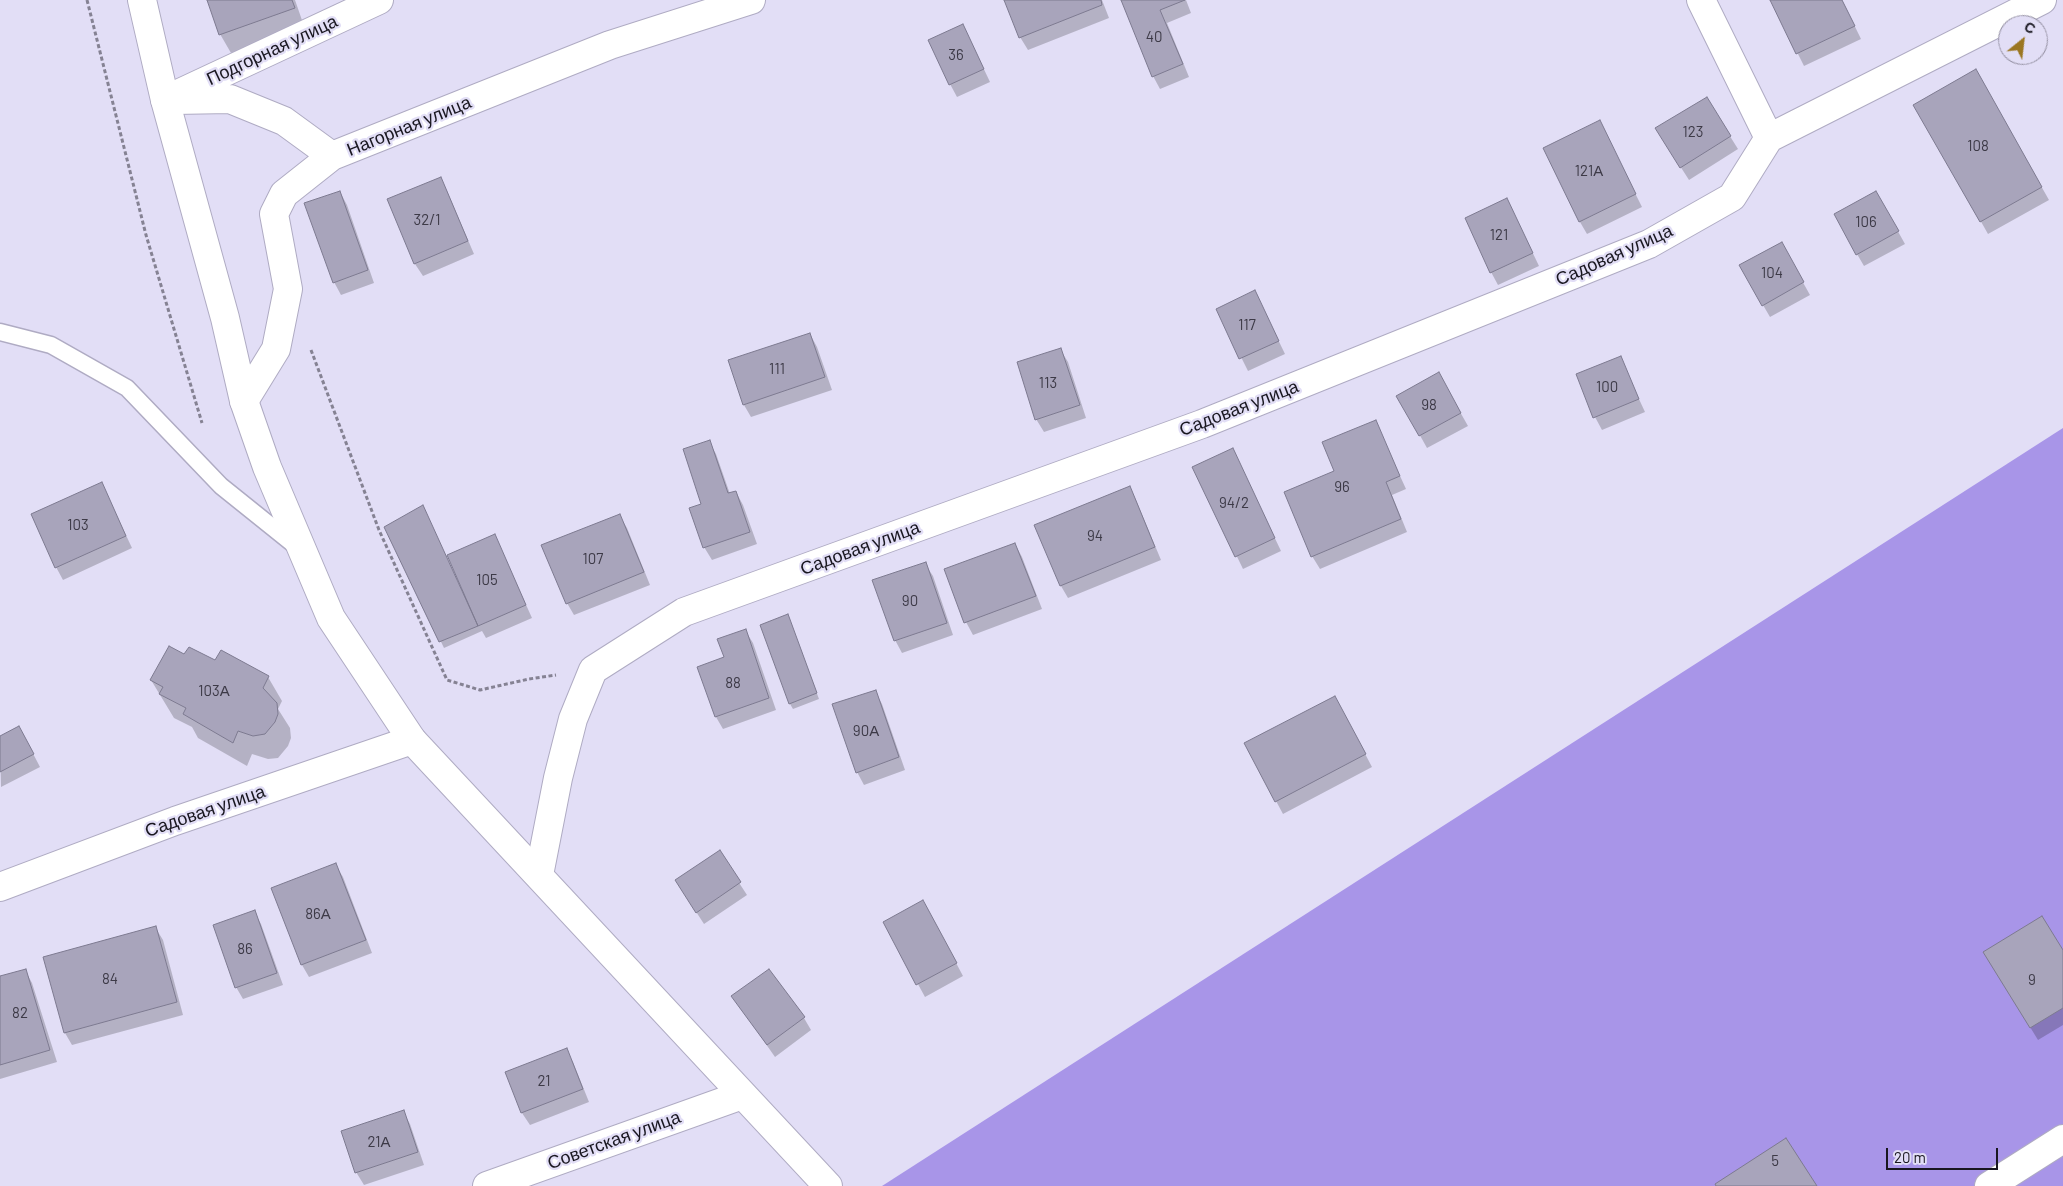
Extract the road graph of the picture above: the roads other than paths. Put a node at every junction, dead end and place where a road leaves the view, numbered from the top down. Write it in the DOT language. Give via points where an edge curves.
graph roads {
  1 [pos="142,0"];
  2 [pos="379,0"];
  3 [pos="751,0"];
  4 [pos="1701,0"];
  5 [pos="2042,0"];
  6 [pos="165,100"];
  7 [pos="1769,138"];
  8 [pos="332,156"];
  9 [pos="0,332"];
  10 [pos="244,402"];
  11 [pos="302,551"];
  12 [pos="412,740"];
  13 [pos="539,875"];
  14 [pos="0,887"];
  15 [pos="742,1095"];
  16 [pos="2063,1139"];
  17 [pos="487,1186"];
  18 [pos="828,1186"];
  19 [pos="1989,1186"];
  1 -- 6 [label="street"];
  2 -- 6 [label="street, Подгорная улица"];
  3 -- 8 [label="street, Нагорная улица" via="610,45"];
  4 -- 7 [label="street"];
  5 -- 7 [label="street"];
  6 -- 8 [label="street" via="230,99 284,121"];
  6 -- 10 [label="street" via="225,318"];
  7 -- 13 [label="street, Садовая улица" via="1732,196 1649,244 1202,424 684,612 593,670 571,727"];
  8 -- 10 [label="street, Нагорная улица" via="284,194 274,214 288,289 276,349"];
  9 -- 11 [label="lane" via="52,345 127,388 221,486"];
  10 -- 11 [label="street"];
  11 -- 12 [label="street" via="331,618"];
  12 -- 13 [label="street"];
  12 -- 14 [label="street, Садовая улица" via="175,821"];
  13 -- 15 [label="street"];
  15 -- 17 [label="street, Советская улица"];
  15 -- 18 [label="street"];
  16 -- 19 [label="street"];
}
